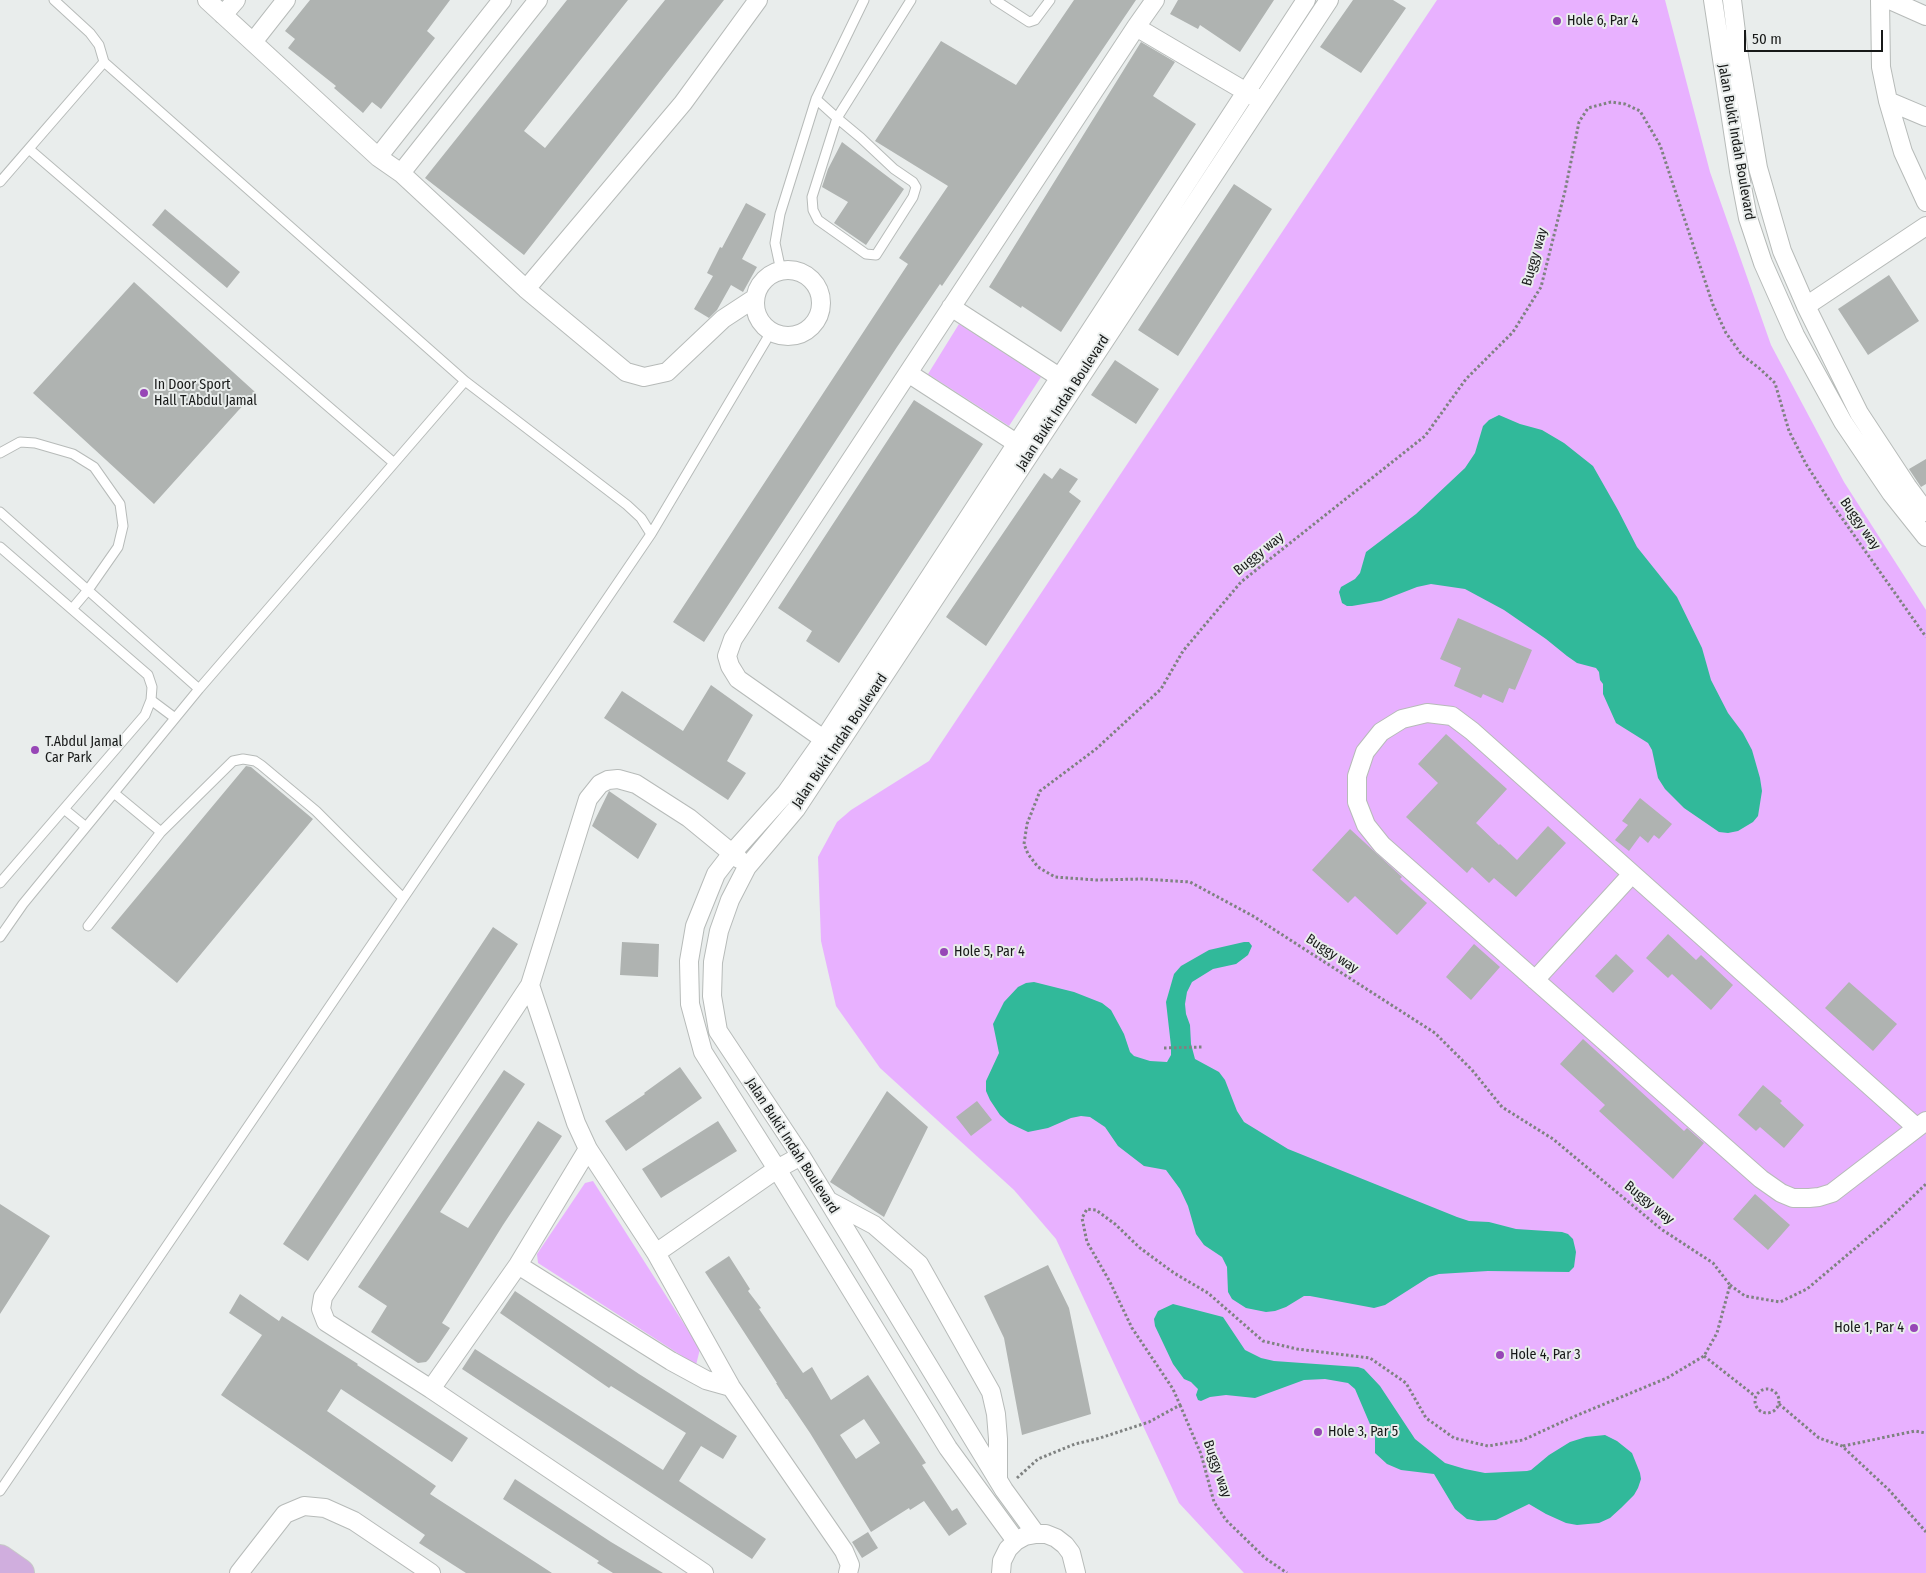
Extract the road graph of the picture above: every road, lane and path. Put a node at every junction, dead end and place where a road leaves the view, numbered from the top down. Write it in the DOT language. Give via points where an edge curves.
graph roads {
  1 [pos="54,0"];
  2 [pos="208,0"];
  3 [pos="236,0"];
  4 [pos="286,0"];
  5 [pos="502,0"];
  6 [pos="538,0"];
  7 [pos="758,0"];
  8 [pos="864,0"];
  9 [pos="911,0"];
  10 [pos="995,0"];
  11 [pos="1050,0"];
  12 [pos="1155,0"];
  13 [pos="1306,0"];
  14 [pos="1329,0"];
  15 [pos="1713,0"];
  16 [pos="1732,0"];
  17 [pos="1880,0"];
  18 [pos="1890,0"];
  19 [pos="223,15"];
  20 [pos="1926,16"];
  21 [pos="1136,27"];
  22 [pos="253,42"];
  23 [pos="104,62"];
  24 [pos="1247,92"];
  25 [pos="816,99"];
  26 [pos="1262,101"];
  27 [pos="1888,101"];
  28 [pos="1926,117"];
  29 [pos="837,118"];
  30 [pos="29,149"];
  31 [pos="378,157"];
  32 [pos="400,173"];
  33 [pos="0,182"];
  34 [pos="1926,202"];
  35 [pos="1926,226"];
  36 [pos="781,270"];
  37 [pos="526,289"];
  38 [pos="755,298"];
  39 [pos="1806,306"];
  40 [pos="951,307"];
  41 [pos="771,332"];
  42 [pos="908,373"];
  43 [pos="465,381"];
  44 [pos="1068,382"];
  45 [pos="1024,448"];
  46 [pos="0,453"];
  47 [pos="394,463"];
  48 [pos="0,512"];
  49 [pos="1926,512"];
  50 [pos="650,534"];
  51 [pos="1926,537"];
  52 [pos="0,547"];
  53 [pos="88,590"];
  54 [pos="72,609"];
  55 [pos="1926,637"];
  56 [pos="199,689"];
  57 [pos="151,700"];
  58 [pos="175,718"];
  59 [pos="830,743"];
  60 [pos="114,793"];
  61 [pos="64,809"];
  62 [pos="86,827"];
  63 [pos="162,832"];
  64 [pos="733,852"];
  65 [pos="747,867"];
  66 [pos="1632,874"];
  67 [pos="0,883"];
  68 [pos="403,898"];
  69 [pos="88,926"];
  70 [pos="0,937"];
  71 [pos="1535,980"];
  72 [pos="530,985"];
  73 [pos="1203,1047"];
  74 [pos="1164,1048"];
  75 [pos="1921,1124"];
  76 [pos="588,1149"];
  77 [pos="801,1156"];
  78 [pos="777,1169"];
  79 [pos="1926,1184"];
  80 [pos="828,1201"];
  81 [pos="656,1253"];
  82 [pos="518,1265"];
  83 [pos="1730,1285"];
  84 [pos="1704,1356"];
  85 [pos="731,1388"];
  86 [pos="431,1389"];
  87 [pos="1755,1396"];
  88 [pos="1779,1404"];
  89 [pos="1180,1405"];
  90 [pos="1926,1433"];
  91 [pos="1842,1446"];
  92 [pos="1001,1485"];
  93 [pos="0,1491"];
  94 [pos="1926,1532"];
  95 [pos="1036,1534"];
  96 [pos="1016,1541"];
  97 [pos="0,1559"];
  98 [pos="20,1573"];
  99 [pos="239,1573"];
  100 [pos="431,1573"];
  101 [pos="704,1573"];
  102 [pos="848,1573"];
  103 [pos="1001,1573"];
  104 [pos="1076,1573"];
  105 [pos="1287,1573"];
  1 -- 23 [label="lane" via="90,33 99,45"];
  2 -- 19 [label="street"];
  3 -- 19 [label="street"];
  4 -- 22 [label="street"];
  5 -- 31 [label="street"];
  6 -- 32 [label="street"];
  7 -- 37 [label="street" via="683,103"];
  8 -- 25 [label="lane"];
  9 -- 29 [label="lane"];
  10 -- 11 [label="lane" via="1029,22 1035,20"];
  12 -- 21 [label="street"];
  13 -- 24 [label="street"];
  14 -- 26 [label="street, Jalan Bukit Indah Boulevard"];
  15 -- 51 [label="street, Jalan Bukit Indah Boulevard" via="1739,171 1748,218 1763,263 1795,335 1844,422 1891,493"];
  16 -- 39 [label="street" via="1758,168 1782,251"];
  17 -- 27 [label="street" via="1881,67"];
  18 -- 20 [label="street"];
  19 -- 22 [label="street"];
  21 -- 24 [label="street"];
  21 -- 40 [label="street"];
  22 -- 31 [label="street"];
  23 -- 30 [label="lane"];
  23 -- 43 [label="lane"];
  24 -- 26 [label="street"];
  24 -- 44 [label="street"];
  25 -- 29 [label="lane"];
  25 -- 36 [label="lane" via="780,214 775,242"];
  26 -- 44 [label="street, Jalan Bukit Indah Boulevard"];
  27 -- 28 [label="street"];
  27 -- 34 [label="street" via="1903,152"];
  29 -- 29 [label="lane" via="916,187 876,255 866,254 826,226 813,210 812,198"];
  30 -- 33 [label="lane"];
  30 -- 47 [label="lane"];
  31 -- 32 [label="street"];
  32 -- 37 [label="street"];
  35 -- 39 [label="street"];
  36 -- 38 [label="street" via="764,280"];
  36 -- 41 [label="street" via="800,272 809,277 819,292 820,310 814,324 800,334 790,336"];
  37 -- 38 [label="street" via="626,372 644,377 667,372 717,323"];
  38 -- 41 [label="street" via="758,317"];
  39 -- 49 [label="street" via="1859,414"];
  40 -- 42 [label="street"];
  40 -- 44 [label="street"];
  41 -- 50 [label="lane"];
  42 -- 45 [label="street"];
  42 -- 59 [label="street" via="733,639 727,656 738,679"];
  43 -- 47 [label="lane"];
  43 -- 50 [label="lane" via="627,505 641,518"];
  44 -- 45 [label="street"];
  45 -- 59 [label="street"];
  46 -- 53 [label="lane" via="20,442 73,454 94,467 111,489 120,504 123,526 118,547"];
  47 -- 56 [label="lane"];
  48 -- 53 [label="lane"];
  50 -- 68 [label="lane"];
  52 -- 54 [label="lane"];
  53 -- 54 [label="lane"];
  53 -- 56 [label="lane"];
  54 -- 57 [label="lane" via="148,675 152,687"];
  55 -- 83 [label="path, Buggy way" via="1806,464 1790,431 1775,383 1742,355 1726,333 1713,305 1660,145 1640,111 1611,102 1588,108 1579,122 1541,287 1513,332 1466,379 1425,436 1241,582 1183,651 1161,689 1096,749 1040,790 1027,824 1024,844 1028,854 1038,868 1055,877 1190,882 1253,916 1435,1033 1472,1070 1502,1107 1553,1139 1661,1229 1713,1263"];
  56 -- 58 [label="lane"];
  57 -- 58 [label="lane"];
  57 -- 61 [label="lane" via="145,715"];
  58 -- 60 [label="lane"];
  59 -- 64 [label="street"];
  59 -- 65 [label="street, Jalan Bukit Indah Boulevard" via="796,809"];
  60 -- 62 [label="lane"];
  60 -- 63 [label="lane"];
  61 -- 62 [label="lane"];
  61 -- 67 [label="lane"];
  62 -- 70 [label="lane"];
  63 -- 68 [label="lane" via="233,762 255,761 316,811"];
  63 -- 69 [label="lane"];
  64 -- 65 [label="street"];
  64 -- 72 [label="street" via="689,818 636,784 618,779 600,784 588,799"];
  64 -- 78 [label="street" via="716,874 695,926 688,961 690,1004 703,1052"];
  65 -- 77 [label="street, Jalan Bukit Indah Boulevard" via="730,900 713,962 712,996 718,1031"];
  66 -- 71 [label="street"];
  66 -- 71 [label="street" via="1452,716 1427,713 1402,719 1381,732 1365,752 1357,776 1357,802 1366,826 1382,845"];
  66 -- 75 [label="street"];
  68 -- 93 [label="lane"];
  71 -- 75 [label="street" via="1761,1179 1793,1198 1832,1193"];
  72 -- 76 [label="street" via="576,1123"];
  72 -- 86 [label="street" via="323,1297 321,1309 326,1322"];
  73 -- 74 [label="path"];
  76 -- 81 [label="street"];
  76 -- 82 [label="street"];
  77 -- 78 [label="street"];
  77 -- 80 [label="street, Jalan Bukit Indah Boulevard"];
  78 -- 81 [label="street"];
  78 -- 96 [label="street" via="948,1448"];
  79 -- 83 [label="path, Buggy way" via="1807,1290 1780,1302 1745,1296"];
  80 -- 92 [label="street, Jalan Bukit Indah Boulevard"];
  80 -- 92 [label="street" via="874,1224 919,1264 991,1392 996,1414"];
  81 -- 85 [label="street"];
  82 -- 85 [label="street" via="670,1361 706,1380"];
  82 -- 86 [label="street"];
  83 -- 84 [label="path" via="1717,1333"];
  84 -- 87 [label="path"];
  84 -- 89 [label="path, Buggy way" via="1666,1378 1523,1440 1488,1446 1454,1438 1426,1418 1406,1383 1370,1358 1297,1349 1263,1341 1208,1292 1174,1273 1096,1210 1087,1209 1082,1218 1087,1242 1132,1328"];
  85 -- 102 [label="street" via="844,1551 850,1565"];
  86 -- 101 [label="street"];
  87 -- 88 [label="path" via="1769,1388 1778,1396"];
  87 -- 88 [label="path" via="1755,1405 1761,1412 1774,1411"];
  88 -- 91 [label="path" via="1819,1438"];
  89 -- 92 [label="path" via="1149,1422 1075,1444 1038,1459"];
  89 -- 105 [label="path, Buggy way" via="1201,1454 1218,1508 1265,1558"];
  90 -- 91 [label="path" via="1915,1431"];
  91 -- 94 [label="path" via="1889,1490"];
  92 -- 95 [label="street, Jalan Bukit Indah Boulevard"];
  95 -- 96 [label="street"];
  95 -- 104 [label="street" via="1046,1534 1065,1544"];
  96 -- 103 [label="street" via="1002,1560"];
  97 -- 98 [label="highway"];
  99 -- 100 [label="street" via="285,1514 304,1506 326,1508 354,1521"];
}
